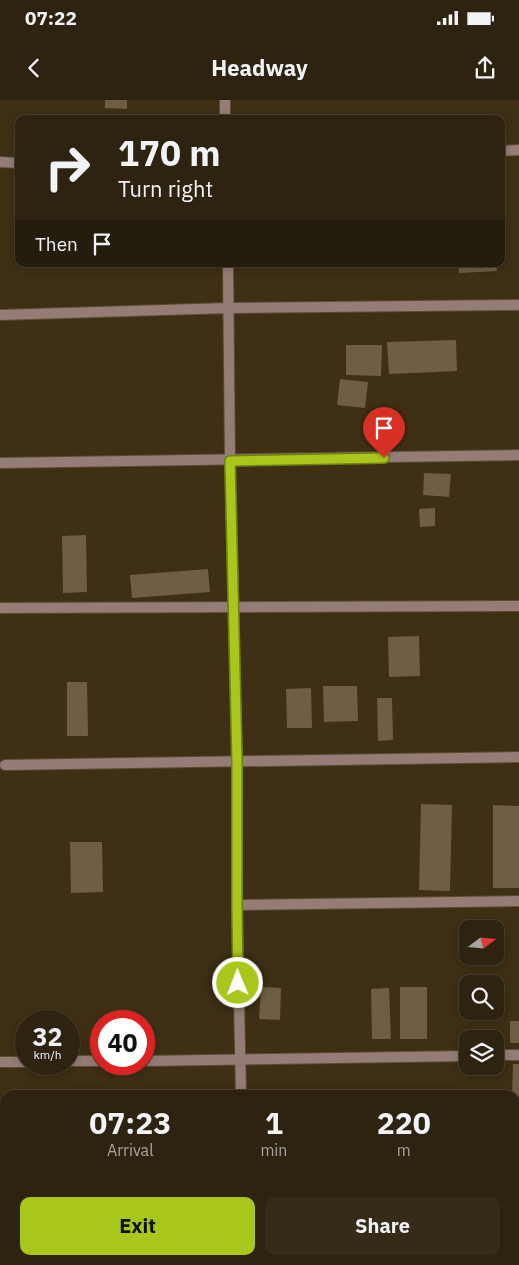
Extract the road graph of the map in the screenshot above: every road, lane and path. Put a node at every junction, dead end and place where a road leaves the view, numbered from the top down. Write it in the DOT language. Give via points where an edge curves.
graph roads {
  1 [pos="225,100"];
  2 [pos="225,115"];
  3 [pos="519,150"];
  4 [pos="505,151"];
  5 [pos="0,162"];
  6 [pos="15,162"];
  7 [pos="228,267"];
  8 [pos="519,305"];
  9 [pos="229,308"];
  10 [pos="0,316"];
  11 [pos="519,455"];
  12 [pos="230,461"];
  13 [pos="0,463"];
  14 [pos="233,606"];
  15 [pos="519,606"];
  16 [pos="0,608"];
  17 [pos="519,757"];
  18 [pos="237,760"];
  19 [pos="4,765"];
  20 [pos="519,901"];
  21 [pos="237,905"];
  22 [pos="504,1055"];
  23 [pos="519,1055"];
  24 [pos="459,1056"];
  25 [pos="155,1061"];
  26 [pos="240,1061"];
  27 [pos="0,1062"];
  28 [pos="15,1062"];
  29 [pos="241,1090"];
  1 -- 2 [label="street"];
  3 -- 4 [label="street"];
  5 -- 6 [label="street"];
  7 -- 9 [label="street"];
  8 -- 9 [label="street"];
  9 -- 10 [label="street"];
  9 -- 12 [label="street"];
  11 -- 12 [label="street"];
  12 -- 13 [label="street"];
  12 -- 14 [label="street"];
  14 -- 15 [label="street"];
  14 -- 16 [label="street"];
  14 -- 18 [label="street"];
  17 -- 18 [label="street"];
  18 -- 19 [label="street"];
  18 -- 21 [label="street"];
  20 -- 21 [label="street"];
  21 -- 26 [label="street"];
  22 -- 23 [label="street"];
  24 -- 26 [label="street"];
  25 -- 26 [label="street"];
  26 -- 29 [label="street"];
  27 -- 28 [label="street"];
}
